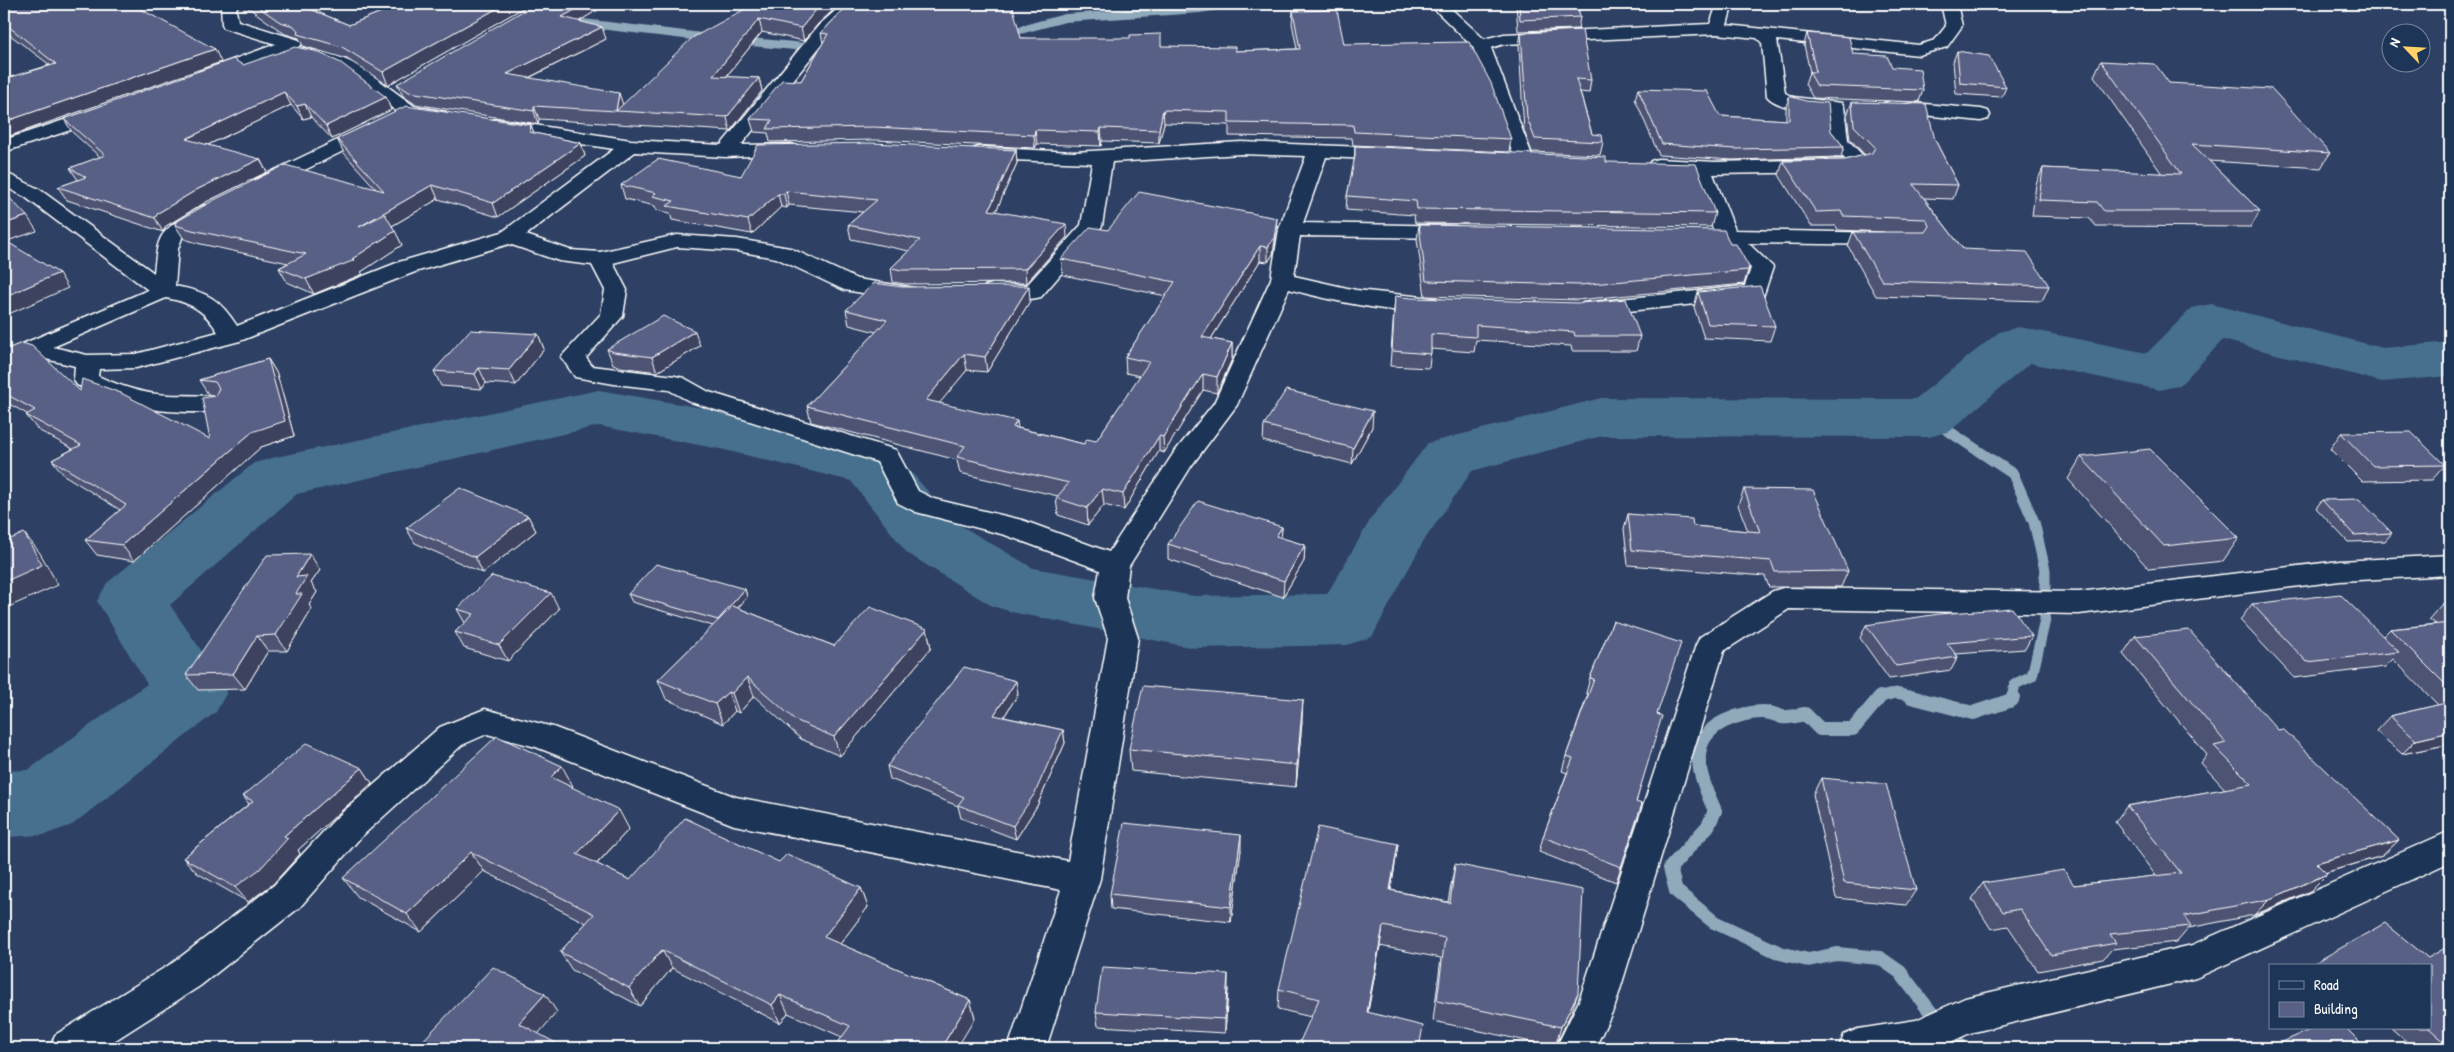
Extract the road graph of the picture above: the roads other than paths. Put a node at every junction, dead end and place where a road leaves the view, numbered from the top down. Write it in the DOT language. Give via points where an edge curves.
graph roads {
  1 [pos="852,4"];
  2 [pos="1437,4"];
  3 [pos="1720,4"];
  4 [pos="1948,4"];
  5 [pos="232,6"];
  6 [pos="1717,29"];
  7 [pos="1761,33"];
  8 [pos="293,44"];
  9 [pos="1480,45"];
  10 [pos="184,84"];
  11 [pos="121,106"];
  12 [pos="1872,107"];
  13 [pos="408,111"];
  14 [pos="1981,115"];
  15 [pos="457,119"];
  16 [pos="476,122"];
  17 [pos="4,146"];
  18 [pos="631,146"];
  19 [pos="805,150"];
  20 [pos="726,151"];
  21 [pos="1318,151"];
  22 [pos="964,152"];
  23 [pos="1406,154"];
  24 [pos="1102,156"];
  25 [pos="1503,158"];
  26 [pos="1641,164"];
  27 [pos="1700,167"];
  28 [pos="4,178"];
  29 [pos="1290,229"];
  30 [pos="1478,232"];
  31 [pos="1699,235"];
  32 [pos="1727,236"];
  33 [pos="510,237"];
  34 [pos="1912,239"];
  35 [pos="600,259"];
  36 [pos="1282,279"];
  37 [pos="162,291"];
  38 [pos="973,292"];
  39 [pos="924,293"];
  40 [pos="1458,305"];
  41 [pos="1567,309"];
  42 [pos="232,336"];
  43 [pos="34,348"];
  44 [pos="4,360"];
  45 [pos="87,362"];
  46 [pos="215,404"];
  47 [pos="1115,565"];
  48 [pos="2450,565"];
  49 [pos="2450,846"];
  50 [pos="1082,879"];
  51 [pos="69,1048"];
  52 [pos="1027,1048"];
  53 [pos="1575,1048"];
  54 [pos="1858,1048"];
  1 -- 20 [label="street" via="825,29"];
  2 -- 9 [label="street"];
  3 -- 6 [label="street" via="1724,10"];
  4 -- 7 [label="street" via="1954,26 1946,40 1935,47 1919,50"];
  5 -- 8 [label="street" via="230,24"];
  6 -- 7 [label="street"];
  6 -- 9 [label="street" via="1504,39"];
  7 -- 27 [label="street" via="1770,42 1776,96 1814,107 1844,107 1839,141 1859,162 1840,166"];
  8 -- 10 [label="street"];
  8 -- 13 [label="street" via="287,50 326,58 395,91"];
  9 -- 25 [label="street" via="1532,159"];
  11 -- 17 [label="street"];
  12 -- 14 [label="street"];
  13 -- 15 [label="street"];
  13 -- 37 [label="street" via="236,197 174,232 166,249"];
  16 -- 18 [label="street"];
  18 -- 20 [label="street"];
  18 -- 33 [label="street"];
  19 -- 20 [label="street"];
  21 -- 23 [label="street"];
  21 -- 24 [label="street" via="1241,148"];
  21 -- 29 [label="street"];
  22 -- 24 [label="street" via="1074,158"];
  24 -- 38 [label="street" via="1091,226 1033,292"];
  26 -- 27 [label="street"];
  27 -- 32 [label="street"];
  28 -- 37 [label="street" via="32,194"];
  29 -- 30 [label="street"];
  29 -- 36 [label="street"];
  31 -- 32 [label="street"];
  32 -- 34 [label="street"];
  32 -- 41 [label="street" via="1762,267 1755,292"];
  33 -- 35 [label="street" via="568,256"];
  33 -- 42 [label="street" via="407,267"];
  35 -- 39 [label="street" via="677,241 737,245 782,253 852,285"];
  35 -- 47 [label="street" via="616,290 615,299 612,316 573,356 584,372 675,383 700,397 887,456 908,497 926,506 1012,527"];
  36 -- 40 [label="street" via="1306,288 1409,304"];
  36 -- 47 [label="street" via="1225,405 1182,460"];
  37 -- 42 [label="street" via="196,296 218,314"];
  37 -- 43 [label="street" via="137,306"];
  42 -- 45 [label="street" via="136,361"];
  43 -- 44 [label="street"];
  43 -- 45 [label="street"];
  45 -- 46 [label="street" via="86,380 122,396 167,403"];
  47 -- 50 [label="street" via="1110,598 1123,638"];
  48 -- 53 [label="street" via="2340,571 2079,603 1783,598 1711,645 1596,1006"];
  49 -- 54 [label="street" via="2196,961 1965,1016 1919,1038"];
  50 -- 51 [label="street" via="734,811 542,736 485,721 450,736 348,828 287,896 187,974"];
  50 -- 52 [label="street"];
}
